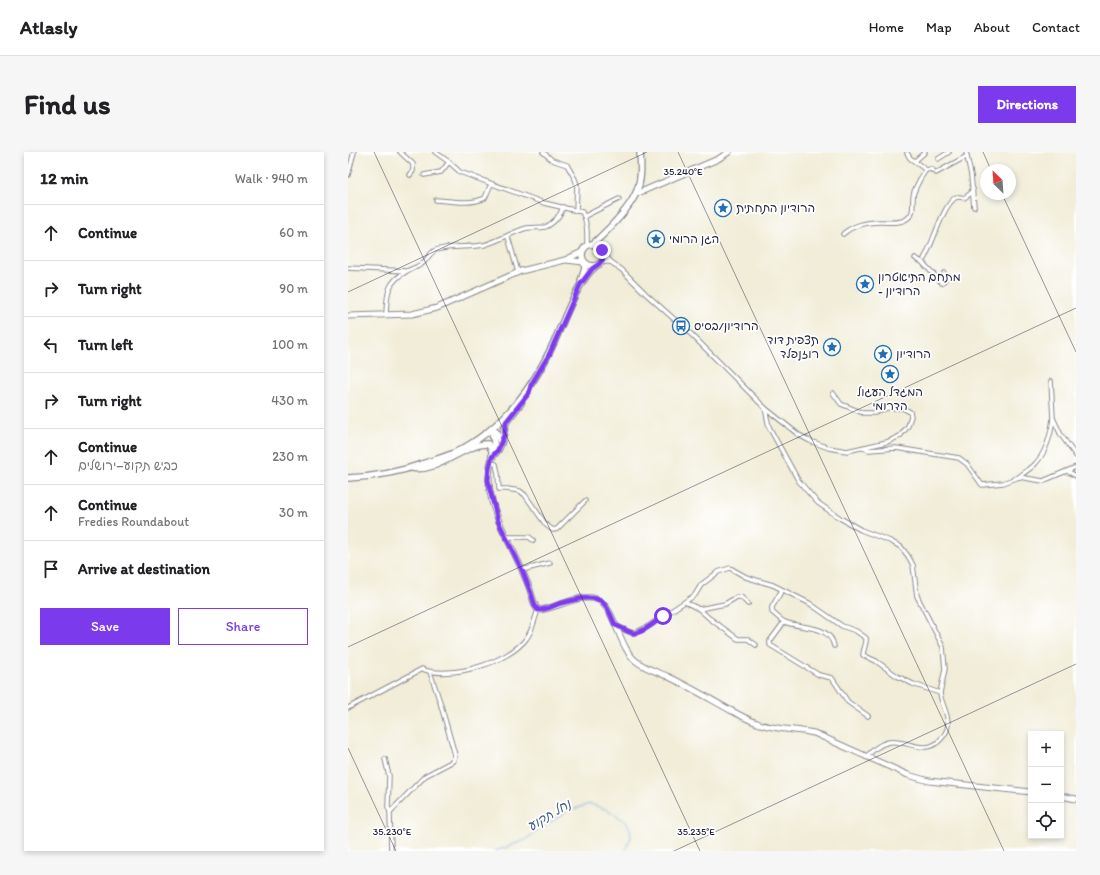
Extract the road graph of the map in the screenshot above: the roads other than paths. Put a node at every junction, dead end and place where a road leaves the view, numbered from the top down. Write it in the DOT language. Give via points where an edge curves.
graph roads {
  1 [pos="354,152"];
  2 [pos="400,152"];
  3 [pos="435,152"];
  4 [pos="441,152"];
  5 [pos="544,152"];
  6 [pos="640,152"];
  7 [pos="729,152"];
  8 [pos="925,152"];
  9 [pos="949,152"];
  10 [pos="907,153"];
  11 [pos="966,154"];
  12 [pos="938,159"];
  13 [pos="448,161"];
  14 [pos="915,161"];
  15 [pos="926,170"];
  16 [pos="348,175"];
  17 [pos="410,175"];
  18 [pos="424,175"];
  19 [pos="491,184"];
  20 [pos="973,189"];
  21 [pos="636,194"];
  22 [pos="619,199"];
  23 [pos="436,200"];
  24 [pos="974,206"];
  25 [pos="563,207"];
  26 [pos="576,211"];
  27 [pos="585,216"];
  28 [pos="843,234"];
  29 [pos="508,236"];
  30 [pos="602,236"];
  31 [pos="590,245"];
  32 [pos="602,250"];
  33 [pos="582,252"];
  34 [pos="915,258"];
  35 [pos="924,259"];
  36 [pos="565,260"];
  37 [pos="584,262"];
  38 [pos="611,262"];
  39 [pos="597,265"];
  40 [pos="348,268"];
  41 [pos="406,271"];
  42 [pos="518,272"];
  43 [pos="944,273"];
  44 [pos="580,285"];
  45 [pos="386,314"];
  46 [pos="348,316"];
  47 [pos="1051,381"];
  48 [pos="531,385"];
  49 [pos="833,393"];
  50 [pos="765,408"];
  51 [pos="1053,418"];
  52 [pos="492,429"];
  53 [pos="500,443"];
  54 [pos="862,448"];
  55 [pos="1076,456"];
  56 [pos="492,457"];
  57 [pos="490,463"];
  58 [pos="1076,467"];
  59 [pos="412,468"];
  60 [pos="1067,471"];
  61 [pos="1076,476"];
  62 [pos="1019,477"];
  63 [pos="348,478"];
  64 [pos="585,501"];
  65 [pos="507,537"];
  66 [pos="533,540"];
  67 [pos="550,563"];
  68 [pos="522,570"];
  69 [pos="782,590"];
  70 [pos="685,602"];
  71 [pos="748,604"];
  72 [pos="699,609"];
  73 [pos="538,610"];
  74 [pos="784,622"];
  75 [pos="615,625"];
  76 [pos="756,645"];
  77 [pos="834,646"];
  78 [pos="430,672"];
  79 [pos="940,693"];
  80 [pos="348,708"];
  81 [pos="868,716"];
  82 [pos="866,757"];
  83 [pos="385,759"];
  84 [pos="1028,792"];
  85 [pos="1064,797"];
  86 [pos="1076,799"];
  87 [pos="390,812"];
  88 [pos="390,851"];
  1 -- 16 [label="street"];
  2 -- 17 [label="street" via="413,164 413,172"];
  3 -- 13 [label="street"];
  4 -- 13 [label="street"];
  5 -- 26 [label="street" via="552,160 567,165 575,179"];
  6 -- 21 [label="main road" via="640,178"];
  7 -- 21 [label="main road"];
  8 -- 14 [label="street"];
  9 -- 12 [label="street"];
  10 -- 14 [label="street"];
  11 -- 15 [label="street" via="936,173 931,169"];
  11 -- 20 [label="street"];
  13 -- 18 [label="street" via="441,172"];
  13 -- 19 [label="street" via="460,172"];
  14 -- 15 [label="street"];
  15 -- 28 [label="street" via="917,184 914,206 908,218 902,222 854,227"];
  19 -- 23 [label="street" via="485,198 480,200"];
  19 -- 25 [label="street"];
  20 -- 24 [label="street"];
  20 -- 35 [label="street" via="964,198 956,197 947,208"];
  21 -- 30 [label="main road"];
  22 -- 27 [label="street"];
  25 -- 26 [label="street"];
  25 -- 29 [label="street" via="562,213 544,227 525,229"];
  26 -- 27 [label="street" via="582,212"];
  27 -- 31 [label="street"];
  29 -- 41 [label="street" via="472,247 434,250 424,263"];
  29 -- 42 [label="street"];
  30 -- 31 [label="main road"];
  30 -- 32 [label="main road"];
  31 -- 32 [label="main road"];
  31 -- 33 [label="main road"];
  32 -- 38 [label="street"];
  32 -- 39 [label="main road" via="603,259"];
  33 -- 36 [label="main road"];
  33 -- 37 [label="main road"];
  34 -- 43 [label="street" via="942,283 945,279"];
  36 -- 37 [label="main road"];
  36 -- 42 [label="main road"];
  37 -- 39 [label="main road" via="589,266"];
  37 -- 44 [label="main road"];
  38 -- 39 [label="street"];
  38 -- 50 [label="street" via="692,336"];
  39 -- 44 [label="main road"];
  40 -- 41 [label="street"];
  41 -- 45 [label="street" via="389,286"];
  42 -- 45 [label="main road" via="437,308 412,314"];
  44 -- 48 [label="main road" via="549,355"];
  45 -- 46 [label="main road"];
  47 -- 51 [label="street"];
  48 -- 52 [label="main road" via="508,414"];
  48 -- 53 [label="main road" via="529,393 506,422"];
  49 -- 54 [label="street" via="841,404 863,412 875,413 895,407 910,412 908,426 900,436 888,442"];
  50 -- 54 [label="street" via="790,429 810,441 847,451"];
  50 -- 79 [label="street" via="769,427 798,480 818,503 861,530 890,540 901,547 908,556 913,565 917,596 944,647 945,669"];
  51 -- 55 [label="street"];
  51 -- 62 [label="street" via="1052,431 1043,454"];
  52 -- 53 [label="main road"];
  52 -- 56 [label="main road" via="495,445"];
  52 -- 59 [label="main road" via="454,453"];
  53 -- 56 [label="main road"];
  54 -- 62 [label="street" via="896,448 959,458 982,485 1003,483"];
  56 -- 57 [label="main road"];
  56 -- 59 [label="main road" via="492,450 488,444 481,444 445,461 421,469"];
  57 -- 64 [label="street" via="496,464 499,489 520,491 526,495 546,525 553,530"];
  57 -- 65 [label="main road" via="490,490 498,521"];
  58 -- 60 [label="street"];
  59 -- 63 [label="main road" via="386,475"];
  60 -- 61 [label="street"];
  60 -- 62 [label="street" via="1043,481"];
  65 -- 66 [label="street" via="529,537"];
  65 -- 68 [label="main road"];
  67 -- 68 [label="street"];
  68 -- 73 [label="main road"];
  69 -- 70 [label="street" via="746,577 730,568 718,572"];
  69 -- 74 [label="street" via="772,607 772,612"];
  69 -- 79 [label="street" via="809,603 842,626 863,635 867,643 863,655 913,684"];
  70 -- 72 [label="street"];
  70 -- 75 [label="street" via="637,632 632,633"];
  71 -- 72 [label="street" via="742,597 737,596 725,604"];
  72 -- 76 [label="street" via="738,639 748,639"];
  73 -- 75 [label="main road" via="594,598 602,602"];
  73 -- 78 [label="street" via="531,632 520,647 470,670 451,673"];
  74 -- 77 [label="street" via="826,633"];
  74 -- 81 [label="street" via="770,644 819,675 832,678 848,702"];
  75 -- 82 [label="main road" via="629,654 648,668 669,676 753,722 814,733"];
  78 -- 80 [label="street" via="422,669"];
  78 -- 87 [label="street" via="455,755 453,761 425,776"];
  79 -- 82 [label="street" via="948,722 947,731 939,742 924,748 888,742 874,748"];
  82 -- 84 [label="main road" via="929,781"];
  83 -- 87 [label="street" via="389,776"];
  85 -- 86 [label="main road"];
  87 -- 88 [label="street"];
}
